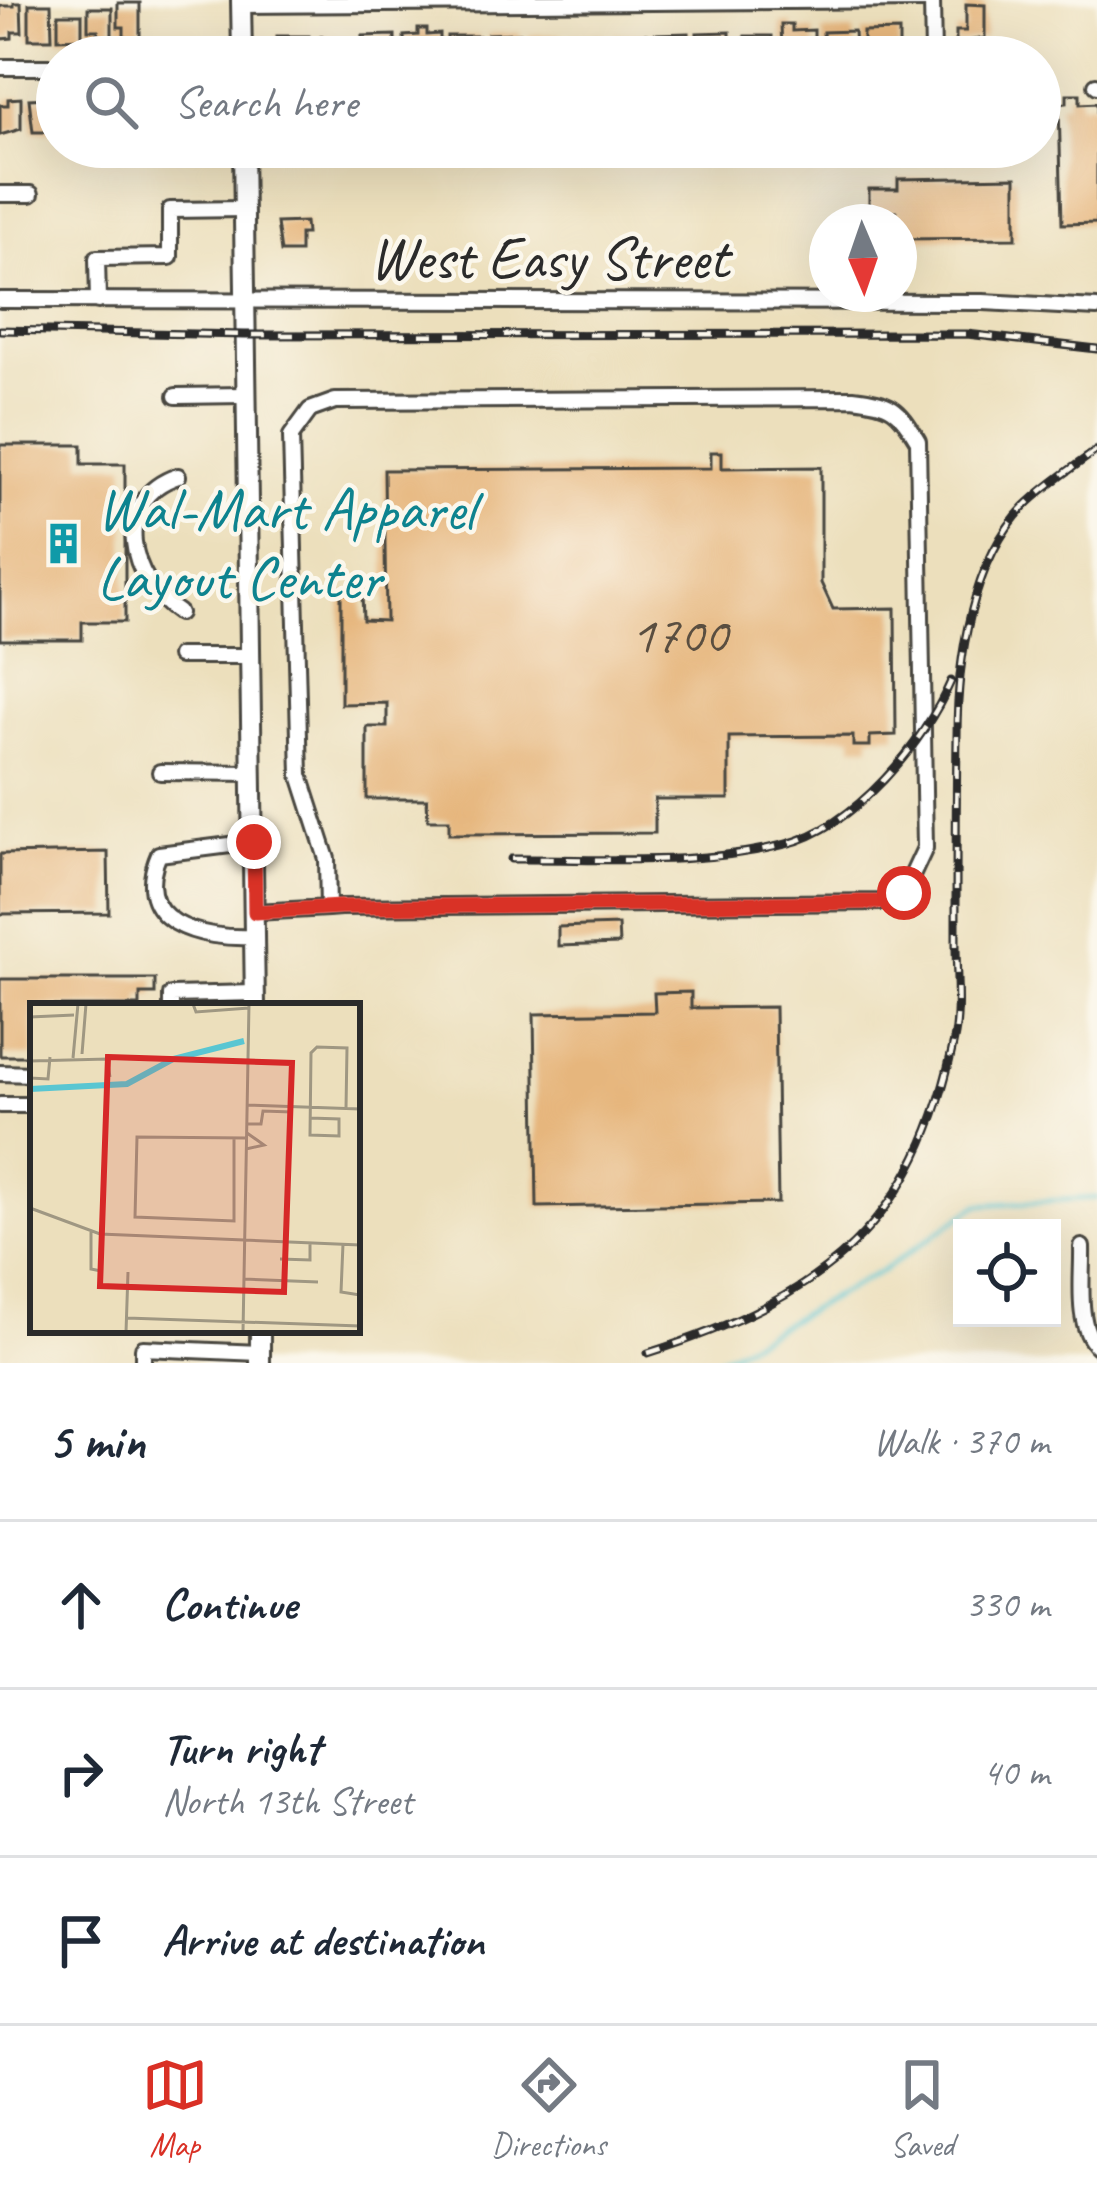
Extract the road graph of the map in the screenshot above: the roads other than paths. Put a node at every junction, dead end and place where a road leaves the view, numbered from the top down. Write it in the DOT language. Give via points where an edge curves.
graph roads {
  1 [pos="932,0"];
  2 [pos="242,3"];
  3 [pos="242,36"];
  4 [pos="933,36"];
  5 [pos="0,67"];
  6 [pos="36,68"];
  7 [pos="243,168"];
  8 [pos="0,194"];
  9 [pos="31,194"];
  10 [pos="244,209"];
  11 [pos="0,300"];
  12 [pos="98,301"];
  13 [pos="245,301"];
  14 [pos="1097,308"];
  15 [pos="245,395"];
  16 [pos="176,396"];
  17 [pos="178,476"];
  18 [pos="179,613"];
  19 [pos="178,656"];
  20 [pos="251,656"];
  21 [pos="160,772"];
  22 [pos="253,772"];
  23 [pos="254,842"];
  24 [pos="328,908"];
  25 [pos="255,912"];
  26 [pos="255,938"];
  27 [pos="255,999"];
  28 [pos="171,1003"];
  29 [pos="0,1073"];
  30 [pos="30,1074"];
  31 [pos="1082,1247"];
  32 [pos="1097,1346"];
  33 [pos="168,1356"];
  34 [pos="205,1357"];
  35 [pos="260,1358"];
  36 [pos="142,1363"];
  1 -- 2 [label="street"];
  1 -- 4 [label="street"];
  2 -- 3 [label="main road"];
  5 -- 6 [label="street"];
  7 -- 10 [label="main road"];
  8 -- 9 [label="street"];
  10 -- 12 [label="street" via="170,210 170,257 97,259"];
  10 -- 13 [label="main road"];
  11 -- 12 [label="street, West Easy Street"];
  12 -- 13 [label="street, West Easy Street"];
  13 -- 14 [label="street, West Easy Street"];
  13 -- 15 [label="main road"];
  15 -- 16 [label="street"];
  15 -- 20 [label="main road"];
  17 -- 18 [label="street" via="142,504 134,541 147,585"];
  19 -- 20 [label="street"];
  20 -- 22 [label="main road"];
  21 -- 22 [label="street"];
  22 -- 23 [label="main road"];
  23 -- 25 [label="main road"];
  23 -- 26 [label="street" via="159,854 151,873 163,916 226,939"];
  24 -- 24 [label="street" via="884,902 904,893 925,848 918,441 902,414 884,401 853,398 335,401 310,410 291,436 300,775 327,859"];
  24 -- 25 [label="street"];
  25 -- 26 [label="main road"];
  26 -- 27 [label="main road"];
  27 -- 28 [label="street" via="172,995"];
  29 -- 30 [label="street"];
  31 -- 32 [label="street" via="1085,1326"];
  33 -- 34 [label="street"];
  33 -- 36 [label="street" via="143,1348"];
  34 -- 35 [label="street"];
}
